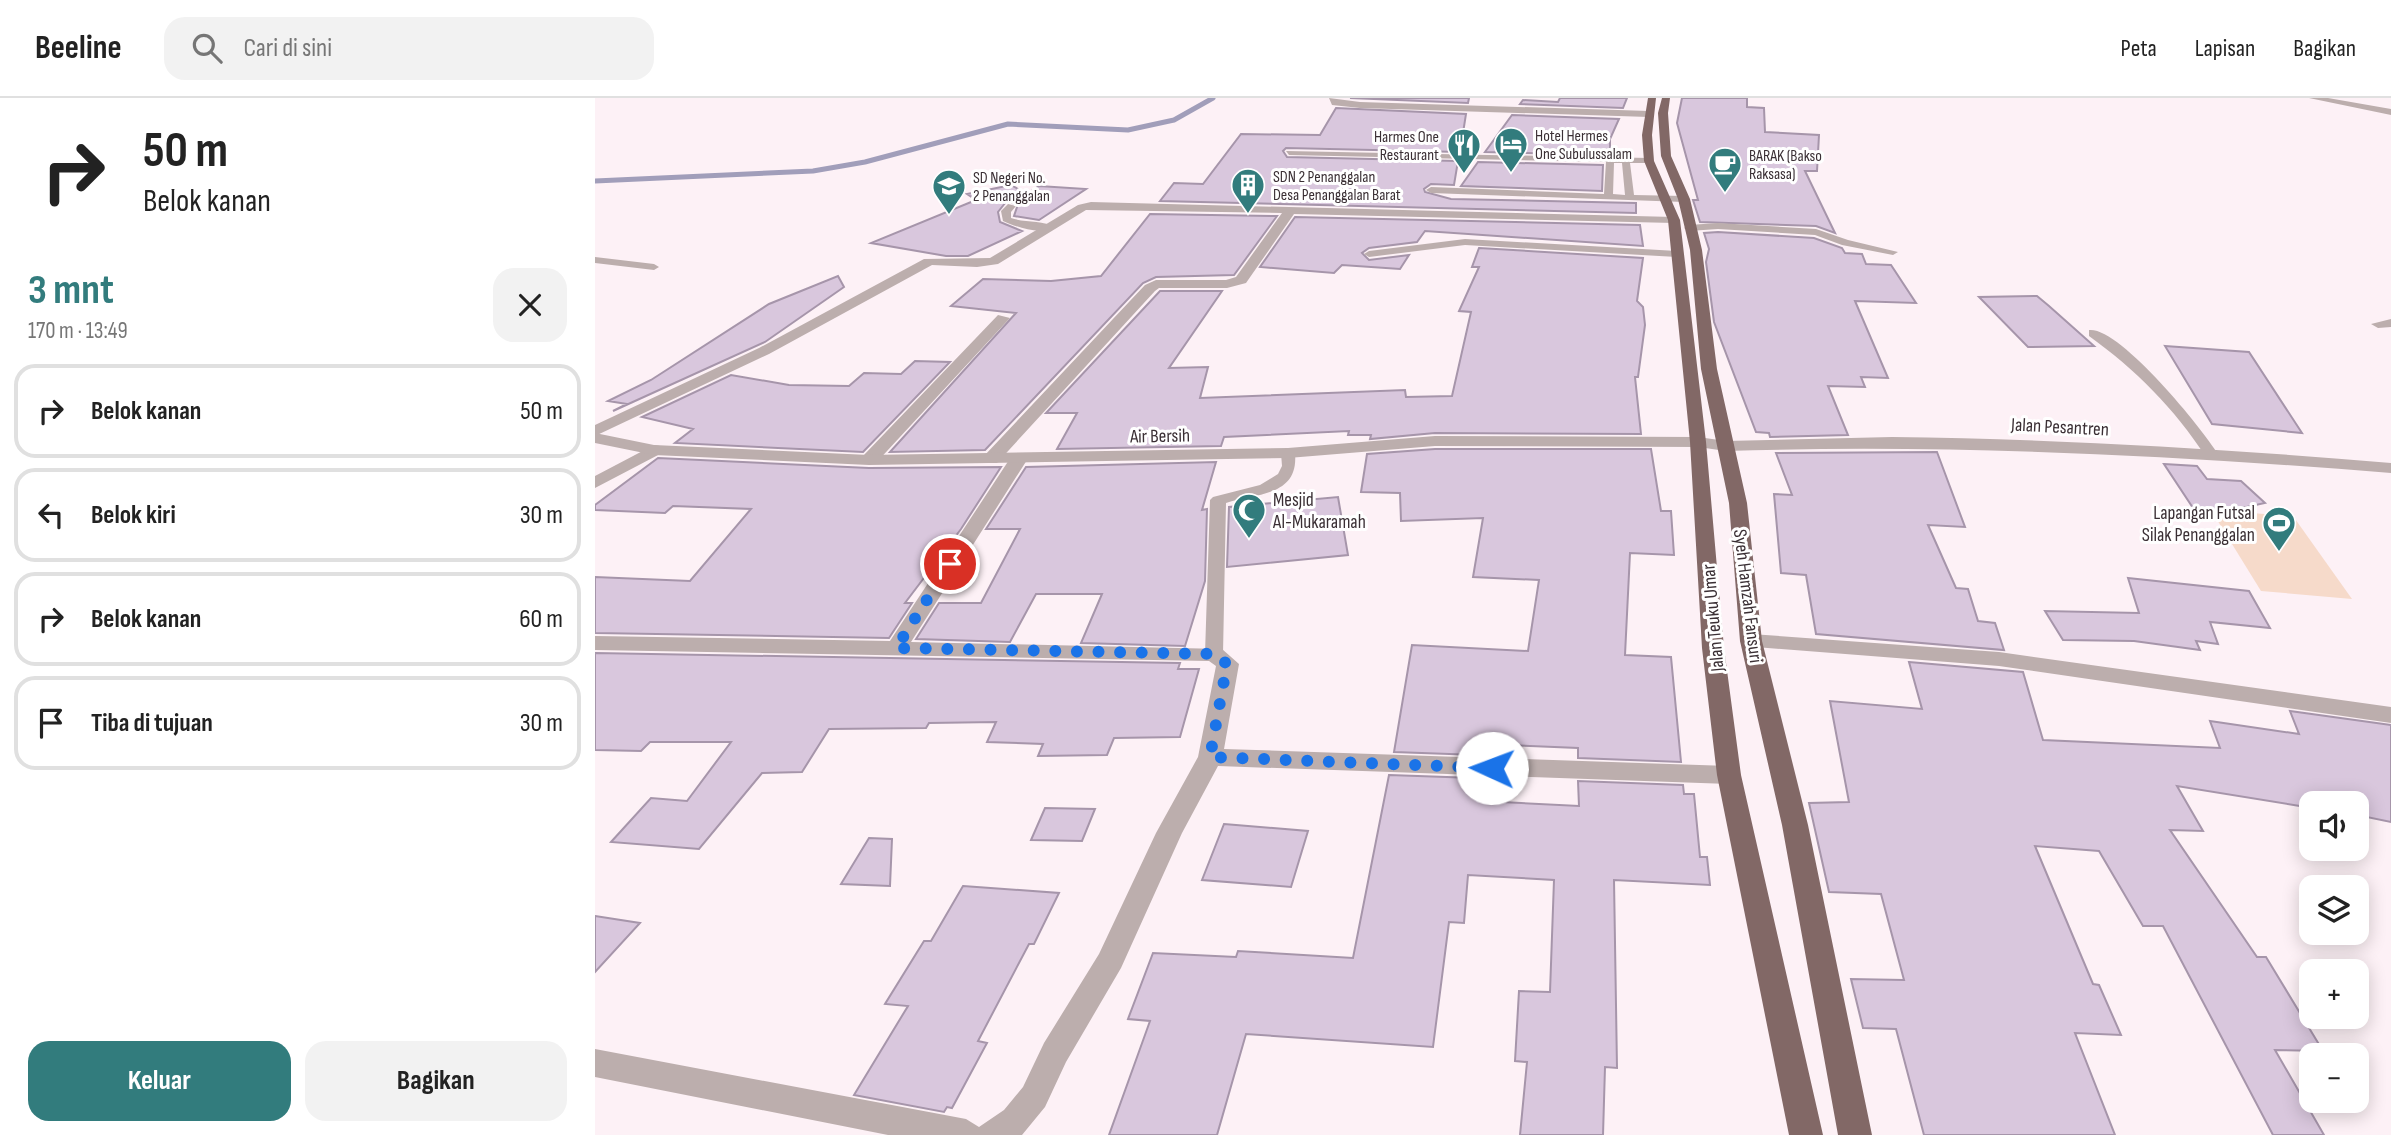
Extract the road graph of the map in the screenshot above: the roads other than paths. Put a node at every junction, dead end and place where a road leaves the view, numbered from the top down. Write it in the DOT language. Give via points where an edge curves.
graph roads {
  1 [pos="1333,98"];
  2 [pos="1666,98"];
  3 [pos="2313,98"];
  4 [pos="1651,106"];
  5 [pos="2391,113"];
  6 [pos="1289,153"];
  7 [pos="1626,161"];
  8 [pos="1650,161"];
  9 [pos="1610,163"];
  10 [pos="1431,190"];
  11 [pos="1608,197"];
  12 [pos="1630,198"];
  13 [pos="1674,199"];
  14 [pos="1011,206"];
  15 [pos="1292,208"];
  16 [pos="1681,224"];
  17 [pos="1050,227"];
  18 [pos="1893,252"];
  19 [pos="1369,254"];
  20 [pos="1677,254"];
  21 [pos="595,260"];
  22 [pos="654,267"];
  23 [pos="1003,318"];
  24 [pos="2093,333"];
  25 [pos="595,430"];
  26 [pos="595,438"];
  27 [pos="1698,442"];
  28 [pos="1726,446"];
  29 [pos="654,450"];
  30 [pos="1288,453"];
  31 [pos="2211,454"];
  32 [pos="991,459"];
  33 [pos="869,460"];
  34 [pos="1018,460"];
  35 [pos="2391,468"];
  36 [pos="595,482"];
  37 [pos="1751,641"];
  38 [pos="595,643"];
  39 [pos="896,648"];
  40 [pos="1215,654"];
  41 [pos="2391,715"];
  42 [pos="1210,757"];
  43 [pos="1729,775"];
  44 [pos="595,1063"];
  45 [pos="966,1135"];
  46 [pos="992,1135"];
  47 [pos="1806,1135"];
  48 [pos="1855,1135"];
  1 -- 4 [label="street" via="1335,103 1360,105"];
  2 -- 13 [label="highway" via="1663,113"];
  3 -- 5 [label="street"];
  4 -- 8 [label="highway, Jalan Teuku Umar"];
  6 -- 9 [label="lane" via="1478,158 1490,163"];
  7 -- 8 [label="lane"];
  7 -- 9 [label="lane"];
  7 -- 12 [label="lane"];
  8 -- 13 [label="highway, Jalan Teuku Umar"];
  9 -- 11 [label="lane"];
  10 -- 11 [label="lane"];
  11 -- 12 [label="lane"];
  12 -- 13 [label="lane"];
  13 -- 16 [label="highway, Jalan Teuku Umar"];
  14 -- 17 [label="lane" via="1006,219 1011,223"];
  15 -- 16 [label="street"];
  15 -- 17 [label="street" via="1091,205"];
  15 -- 32 [label="street" via="1241,280 1227,285 1156,284 1150,288"];
  16 -- 18 [label="lane" via="1816,232"];
  16 -- 20 [label="highway, Jalan Teuku Umar"];
  16 -- 28 [label="highway, Syeh Hamzah Fansuri" via="1696,250 1709,369"];
  17 -- 25 [label="street" via="989,263 928,262 730,369"];
  19 -- 20 [label="lane" via="1465,242"];
  20 -- 27 [label="highway, Jalan Teuku Umar"];
  21 -- 22 [label="lane"];
  23 -- 33 [label="street"];
  24 -- 31 [label="lane" via="2173,402"];
  26 -- 29 [label="street, Air Bersih"];
  27 -- 28 [label="street, Air Bersih"];
  27 -- 30 [label="street, Air Bersih" via="1435,441"];
  27 -- 43 [label="highway, Jalan Teuku Umar" via="1713,648"];
  28 -- 31 [label="street, Jalan Pesantren" via="2001,443"];
  28 -- 37 [label="highway, Syeh Hamzah Fansuri" via="1738,503"];
  29 -- 33 [label="street, Air Bersih"];
  29 -- 36 [label="street"];
  30 -- 34 [label="street, Air Bersih"];
  30 -- 40 [label="lane" via="1286,476 1271,488 1217,500"];
  31 -- 35 [label="street, Jalan Pesantren"];
  32 -- 33 [label="street, Air Bersih"];
  32 -- 34 [label="street, Air Bersih"];
  34 -- 39 [label="street"];
  37 -- 41 [label="street" via="1999,659"];
  37 -- 48 [label="highway, Syeh Hamzah Fansuri" via="1795,825"];
  38 -- 39 [label="street"];
  39 -- 40 [label="street"];
  40 -- 42 [label="street" via="1227,664"];
  42 -- 43 [label="street"];
  42 -- 46 [label="street" via="1157,857 1111,960 1034,1097 1016,1121"];
  43 -- 47 [label="highway, Jalan Teuku Umar"];
  44 -- 45 [label="street"];
}
